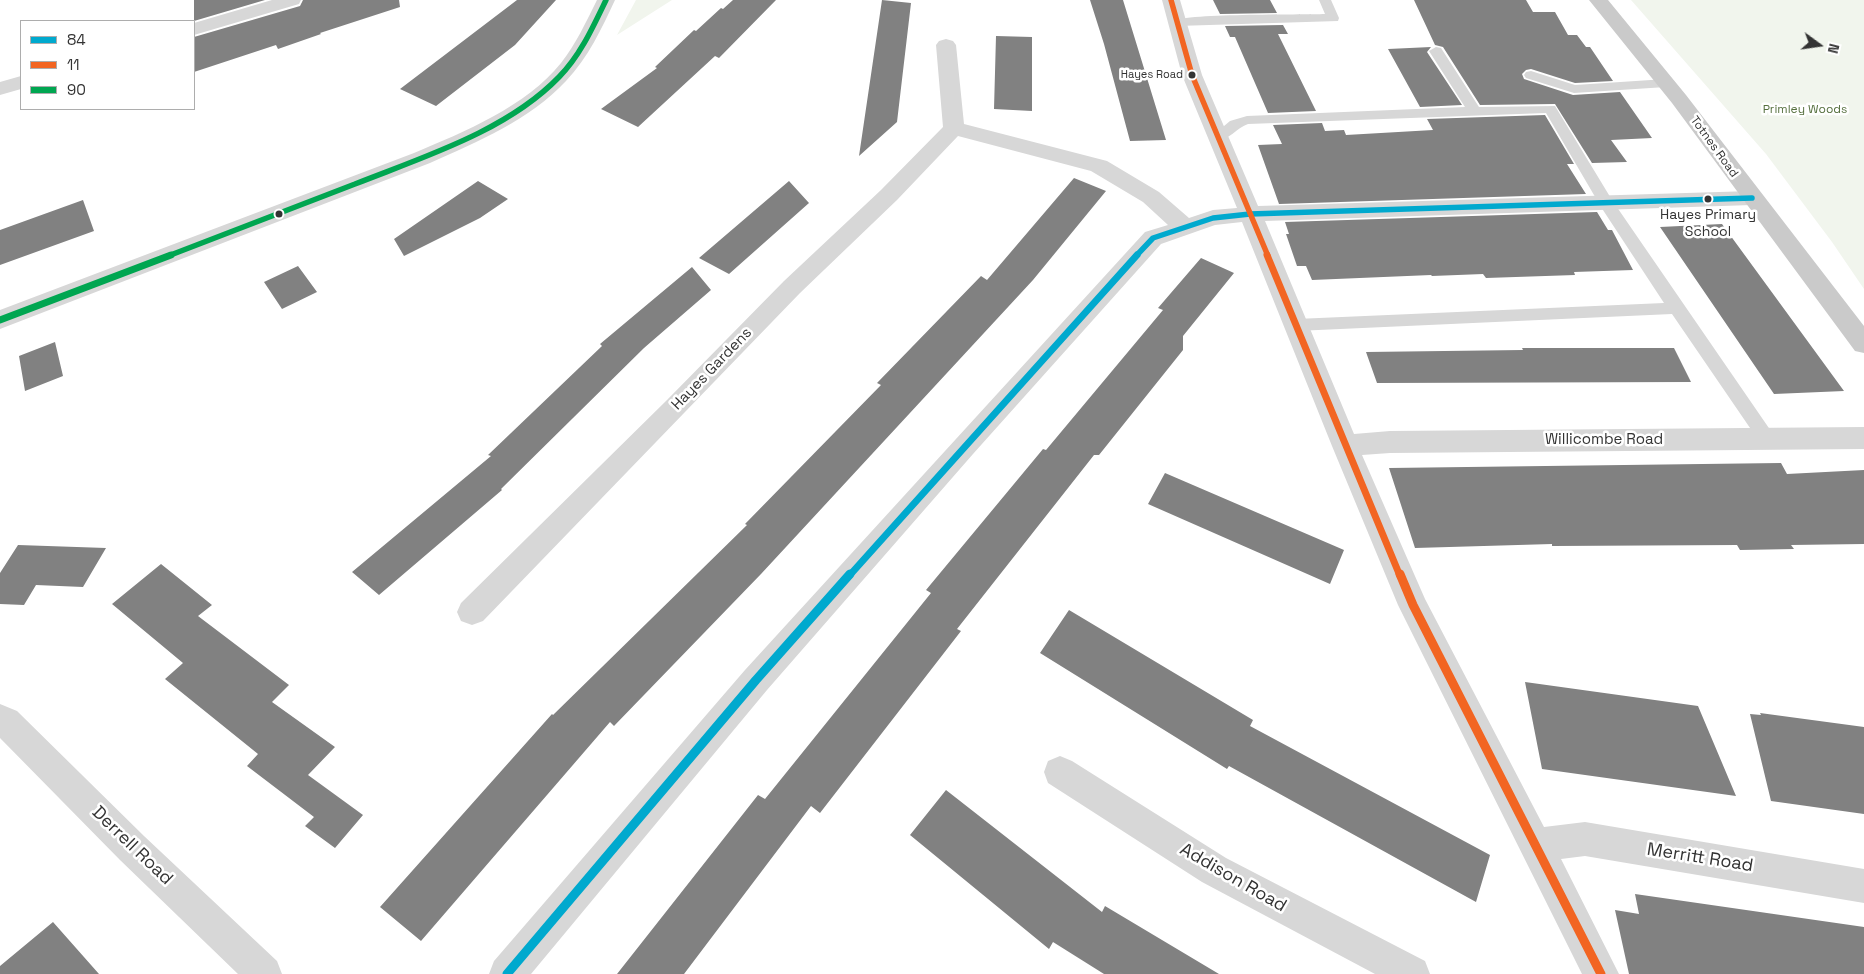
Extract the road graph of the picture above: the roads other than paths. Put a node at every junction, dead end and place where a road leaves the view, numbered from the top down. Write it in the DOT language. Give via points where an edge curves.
graph roads {
  1 [pos="292,0"];
  2 [pos="606,0"];
  3 [pos="1171,0"];
  4 [pos="1598,0"];
  5 [pos="1325,1"];
  6 [pos="1177,22"];
  7 [pos="195,29"];
  8 [pos="946,45"];
  9 [pos="1436,51"];
  10 [pos="1531,75"];
  11 [pos="20,82"];
  12 [pos="1666,83"];
  13 [pos="0,89"];
  14 [pos="1475,111"];
  15 [pos="954,128"];
  16 [pos="1218,137"];
  17 [pos="1752,198"];
  18 [pos="1606,203"];
  19 [pos="1250,214"];
  20 [pos="1184,227"];
  21 [pos="1676,308"];
  22 [pos="0,320"];
  23 [pos="1296,325"];
  24 [pos="1864,344"];
  25 [pos="1864,438"];
  26 [pos="1767,439"];
  27 [pos="1345,446"];
  28 [pos="472,612"];
  29 [pos="0,719"];
  30 [pos="1060,772"];
  31 [pos="1536,845"];
  32 [pos="1864,886"];
  33 [pos="264,974"];
  34 [pos="507,974"];
  35 [pos="1412,974"];
  36 [pos="1601,974"];
  1 -- 7 [label="street"];
  2 -- 22 [label="street" via="580,49 553,84 519,110 473,137"];
  3 -- 6 [label="street"];
  4 -- 12 [label="main road, Totnes Road"];
  5 -- 6 [label="lane" via="1333,18"];
  6 -- 16 [label="street" via="1192,75"];
  8 -- 15 [label="street"];
  9 -- 14 [label="lane"];
  10 -- 12 [label="lane" via="1574,89"];
  11 -- 13 [label="street"];
  12 -- 17 [label="main road, Totnes Road"];
  14 -- 16 [label="lane" via="1248,120 1235,124"];
  14 -- 18 [label="lane" via="1550,109"];
  15 -- 20 [label="street" via="1099,166 1151,197"];
  15 -- 28 [label="street, Hayes Gardens" via="792,286"];
  16 -- 19 [label="street"];
  17 -- 18 [label="street"];
  17 -- 24 [label="main road, Totnes Road"];
  18 -- 19 [label="street"];
  18 -- 21 [label="lane"];
  19 -- 20 [label="street" via="1213,218"];
  19 -- 23 [label="street"];
  20 -- 34 [label="street" via="1153,238 978,431 756,680"];
  21 -- 23 [label="lane"];
  21 -- 26 [label="lane"];
  23 -- 27 [label="street"];
  25 -- 26 [label="street, Willicombe Road"];
  26 -- 27 [label="street, Willicombe Road" via="1390,442"];
  27 -- 31 [label="street" via="1412,605"];
  29 -- 33 [label="street, Derrell Road"];
  30 -- 35 [label="street, Addison Road" via="1214,870"];
  31 -- 32 [label="street, Merritt Road" via="1585,839"];
  31 -- 36 [label="street"];
}
